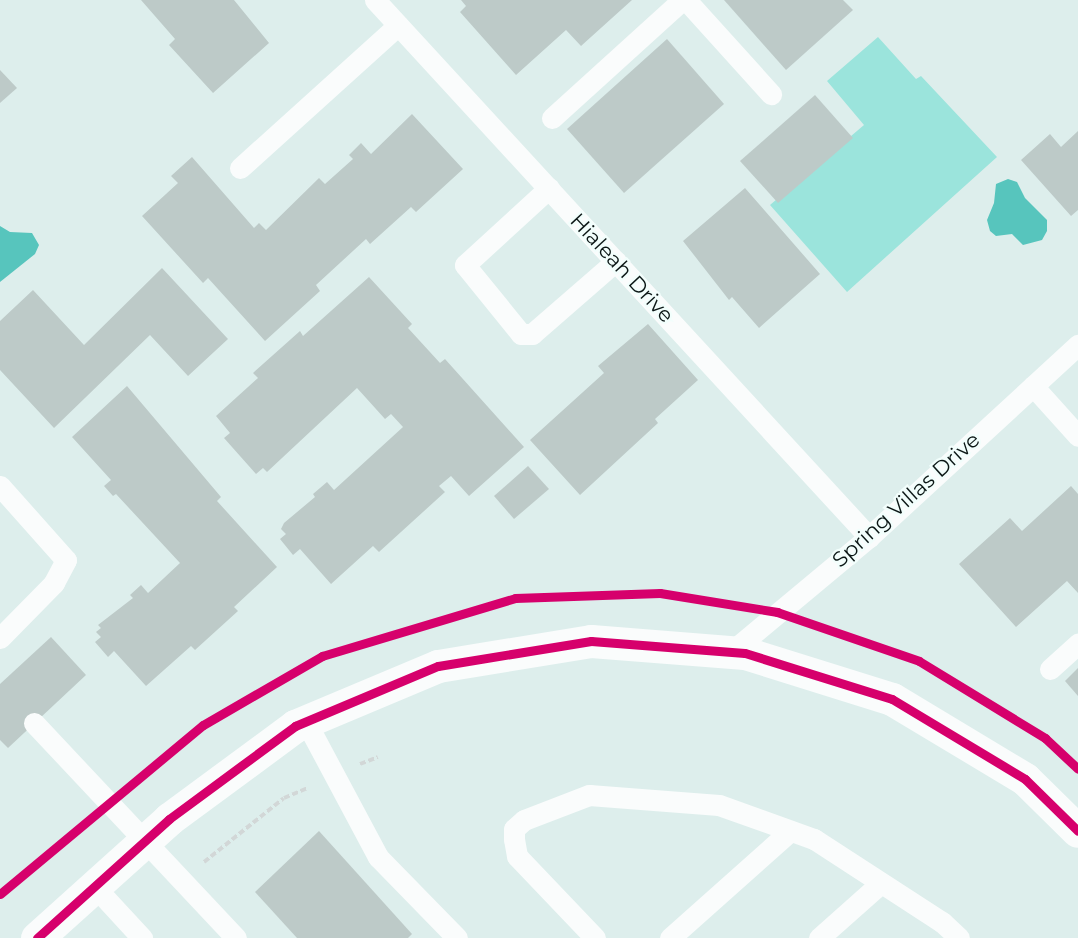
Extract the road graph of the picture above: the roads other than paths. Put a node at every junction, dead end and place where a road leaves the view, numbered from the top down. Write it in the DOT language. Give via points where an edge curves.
graph roads {
  1 [pos="375,0"];
  2 [pos="684,0"];
  3 [pos="398,25"];
  4 [pos="771,94"];
  5 [pos="552,118"];
  6 [pos="240,168"];
  7 [pos="549,188"];
  8 [pos="616,261"];
  9 [pos="1078,345"];
  10 [pos="1033,386"];
  11 [pos="1078,436"];
  12 [pos="0,486"];
  13 [pos="869,537"];
  14 [pos="0,638"];
  15 [pos="1078,644"];
  16 [pos="731,652"];
  17 [pos="1050,669"];
  18 [pos="306,722"];
  19 [pos="34,723"];
  20 [pos="790,831"];
  21 [pos="1078,831"];
  22 [pos="143,842"];
  23 [pos="881,883"];
  24 [pos="94,886"];
  25 [pos="37,938"];
  26 [pos="142,938"];
  27 [pos="236,938"];
  28 [pos="457,938"];
  29 [pos="595,938"];
  30 [pos="670,938"];
  31 [pos="819,938"];
  32 [pos="959,938"];
  1 -- 3 [label="lane, Hialeah Drive"];
  2 -- 4 [label="lane"];
  2 -- 5 [label="lane"];
  3 -- 6 [label="lane"];
  3 -- 7 [label="lane, Hialeah Drive"];
  7 -- 8 [label="lane, Hialeah Drive"];
  7 -- 8 [label="lane" via="465,265 521,334 532,334"];
  8 -- 13 [label="lane, Hialeah Drive"];
  9 -- 10 [label="lane, Spring Villas Drive"];
  10 -- 11 [label="lane"];
  10 -- 13 [label="lane, Spring Villas Drive"];
  12 -- 14 [label="lane" via="66,560 54,583"];
  13 -- 16 [label="lane, Spring Villas Drive"];
  15 -- 17 [label="lane"];
  16 -- 18 [label="street" via="591,641 450,664"];
  16 -- 21 [label="street" via="892,699 1025,779"];
  18 -- 22 [label="street" via="169,819"];
  18 -- 28 [label="lane" via="378,857"];
  19 -- 22 [label="lane"];
  20 -- 23 [label="lane" via="814,839"];
  20 -- 29 [label="lane" via="719,805 589,795 524,820 514,829 517,856"];
  20 -- 30 [label="lane"];
  22 -- 24 [label="street"];
  22 -- 27 [label="lane"];
  23 -- 31 [label="lane"];
  23 -- 32 [label="lane" via="942,922"];
  24 -- 25 [label="street"];
  24 -- 26 [label="lane"];
}
